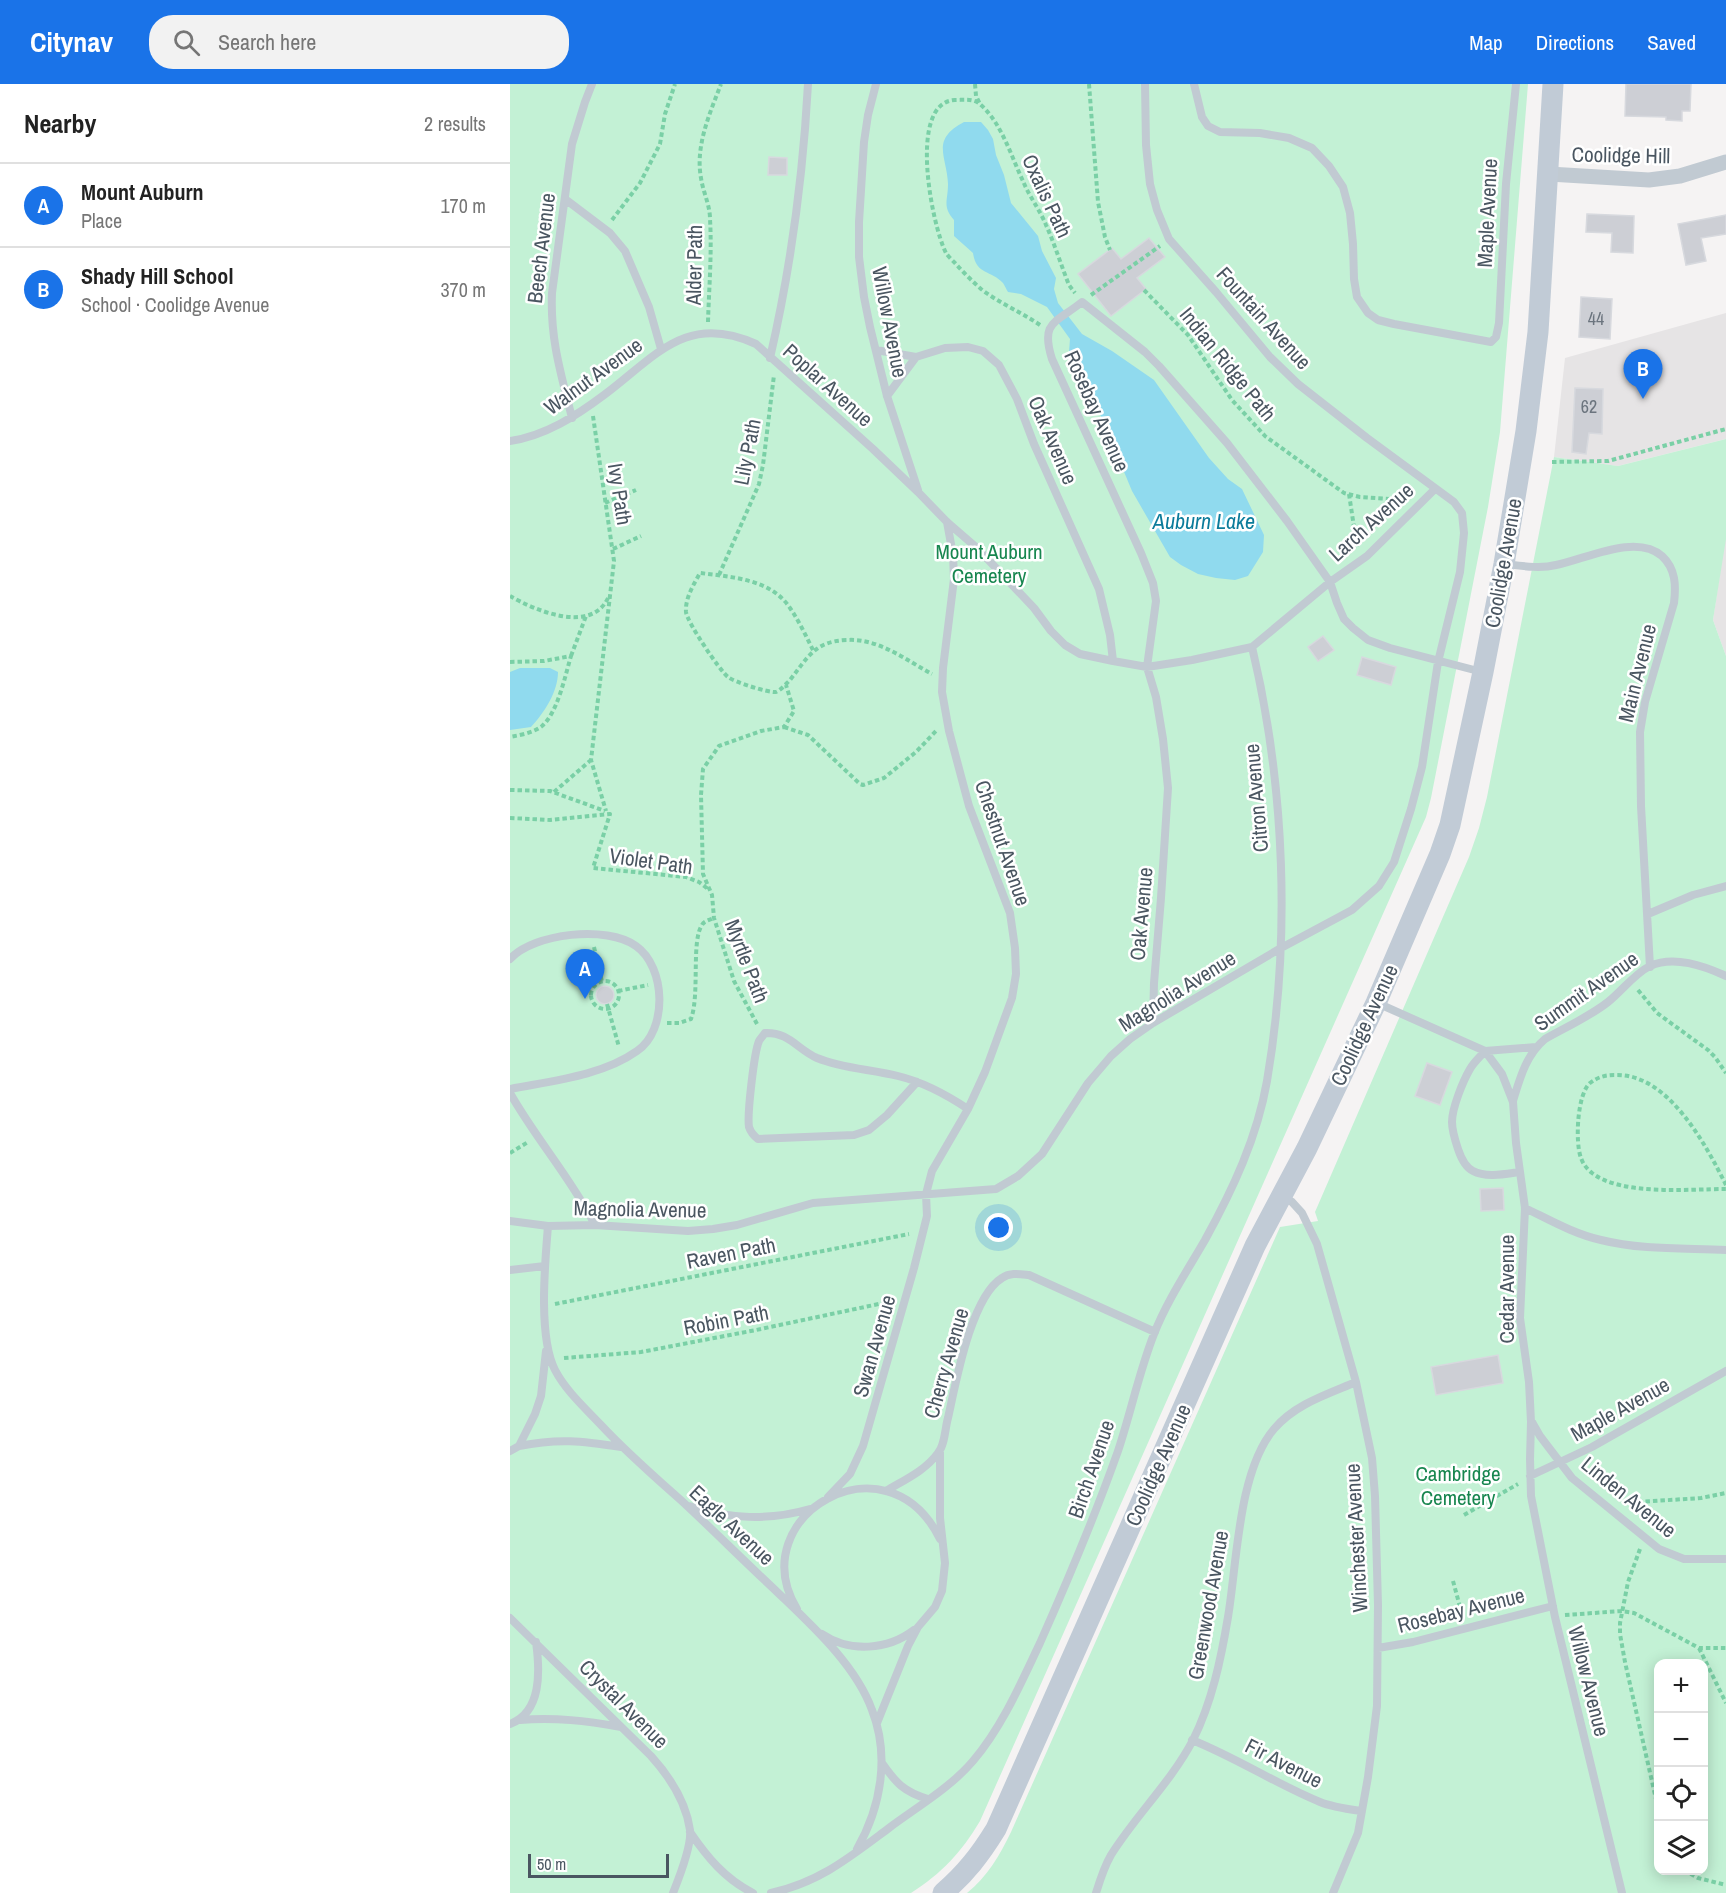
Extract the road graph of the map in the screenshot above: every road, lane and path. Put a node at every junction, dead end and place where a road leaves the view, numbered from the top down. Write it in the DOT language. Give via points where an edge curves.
graph roads {
  1 [pos="592,84"];
  2 [pos="675,84"];
  3 [pos="721,84"];
  4 [pos="808,84"];
  5 [pos="876,84"];
  6 [pos="975,84"];
  7 [pos="1089,84"];
  8 [pos="1145,84"];
  9 [pos="1194,84"];
  10 [pos="1516,84"];
  11 [pos="1554,84"];
  12 [pos="981,104"];
  13 [pos="1726,162"];
  14 [pos="1549,174"];
  15 [pos="565,199"];
  16 [pos="606,229"];
  17 [pos="1169,239"];
  18 [pos="1110,250"];
  19 [pos="1144,290"];
  20 [pos="1082,302"];
  21 [pos="1050,327"];
  22 [pos="708,332"];
  23 [pos="661,349"];
  24 [pos="876,350"];
  25 [pos="916,357"];
  26 [pos="773,360"];
  27 [pos="887,396"];
  28 [pos="592,404"];
  29 [pos="572,418"];
  30 [pos="1726,429"];
  31 [pos="510,441"];
  32 [pos="1552,462"];
  33 [pos="1435,489"];
  34 [pos="636,490"];
  35 [pos="918,492"];
  36 [pos="1349,494"];
  37 [pos="1421,502"];
  38 [pos="605,503"];
  39 [pos="1462,513"];
  40 [pos="947,522"];
  41 [pos="641,536"];
  42 [pos="613,549"];
  43 [pos="1361,560"];
  44 [pos="1504,564"];
  45 [pos="719,575"];
  46 [pos="1330,582"];
  47 [pos="610,590"];
  48 [pos="510,596"];
  49 [pos="586,616"];
  50 [pos="1252,647"];
  51 [pos="813,650"];
  52 [pos="571,656"];
  53 [pos="1113,661"];
  54 [pos="510,662"];
  55 [pos="1438,662"];
  56 [pos="1147,667"];
  57 [pos="1483,672"];
  58 [pos="943,680"];
  59 [pos="786,685"];
  60 [pos="947,720"];
  61 [pos="784,727"];
  62 [pos="510,737"];
  63 [pos="591,760"];
  64 [pos="510,790"];
  65 [pos="553,792"];
  66 [pos="608,812"];
  67 [pos="510,818"];
  68 [pos="1726,886"];
  69 [pos="712,894"];
  70 [pos="1648,914"];
  71 [pos="714,918"];
  72 [pos="1281,948"];
  73 [pos="595,952"];
  74 [pos="510,958"];
  75 [pos="1650,966"];
  76 [pos="1726,976"];
  77 [pos="1631,981"];
  78 [pos="602,982"];
  79 [pos="647,985"];
  80 [pos="618,991"];
  81 [pos="1376,1003"];
  82 [pos="607,1006"];
  83 [pos="1153,1023"];
  84 [pos="657,1024"];
  85 [pos="765,1034"];
  86 [pos="1536,1047"];
  87 [pos="620,1048"];
  88 [pos="1485,1051"];
  89 [pos="1726,1073"];
  90 [pos="917,1082"];
  91 [pos="510,1091"];
  92 [pos="1513,1102"];
  93 [pos="968,1109"];
  94 [pos="536,1136"];
  95 [pos="510,1153"];
  96 [pos="1519,1172"];
  97 [pos="1726,1187"];
  98 [pos="926,1194"];
  99 [pos="1281,1195"];
  100 [pos="1525,1208"];
  101 [pos="510,1221"];
  102 [pos="595,1225"];
  103 [pos="548,1226"];
  104 [pos="923,1231"];
  105 [pos="1726,1250"];
  106 [pos="545,1266"];
  107 [pos="510,1270"];
  108 [pos="906,1298"];
  109 [pos="545,1306"];
  110 [pos="1155,1332"];
  111 [pos="547,1343"];
  112 [pos="551,1359"];
  113 [pos="1726,1371"];
  114 [pos="1356,1382"];
  115 [pos="1531,1422"];
  116 [pos="519,1446"];
  117 [pos="621,1447"];
  118 [pos="510,1451"];
  119 [pos="940,1452"];
  120 [pos="1560,1462"];
  121 [pos="1530,1476"];
  122 [pos="886,1491"];
  123 [pos="1726,1493"];
  124 [pos="828,1497"];
  125 [pos="685,1504"];
  126 [pos="1605,1505"];
  127 [pos="812,1508"];
  128 [pos="1464,1515"];
  129 [pos="1645,1537"];
  130 [pos="943,1549"];
  131 [pos="1726,1559"];
  132 [pos="1453,1581"];
  133 [pos="1553,1606"];
  134 [pos="1461,1611"];
  135 [pos="1622,1611"];
  136 [pos="801,1614"];
  137 [pos="1555,1617"];
  138 [pos="510,1618"];
  139 [pos="811,1626"];
  140 [pos="918,1627"];
  141 [pos="536,1642"];
  142 [pos="1378,1648"];
  143 [pos="1699,1648"];
  144 [pos="1726,1648"];
  145 [pos="1726,1703"];
  146 [pos="520,1720"];
  147 [pos="877,1723"];
  148 [pos="510,1724"];
  149 [pos="622,1727"];
  150 [pos="1192,1740"];
  151 [pos="882,1763"];
  152 [pos="1654,1787"];
  153 [pos="928,1799"];
  154 [pos="1361,1811"];
  155 [pos="690,1832"];
  156 [pos="854,1853"];
  157 [pos="1693,1875"];
  158 [pos="1726,1886"];
  159 [pos="673,1893"];
  160 [pos="753,1893"];
  161 [pos="771,1893"];
  162 [pos="943,1893"];
  163 [pos="1096,1893"];
  164 [pos="1334,1893"];
  165 [pos="1622,1893"];
  1 -- 15 [label="lane, Beech Avenue" via="572,144"];
  2 -- 16 [label="path" via="660,144 640,183"];
  3 -- 22 [label="path, Alder Path" via="703,135 700,165 710,215"];
  4 -- 26 [label="lane" via="802,178"];
  5 -- 24 [label="lane, Willow Avenue" via="864,142 859,245 864,297"];
  6 -- 12 [label="path, Oxalis Path"];
  7 -- 18 [label="path" via="1098,202"];
  8 -- 17 [label="lane, Fountain Avenue" via="1150,184"];
  9 -- 10 [label="lane, Maple Avenue" via="1208,126 1220,132 1289,138 1312,148 1329,166 1343,187 1350,213 1357,297 1368,313 1394,324 1491,342 1496,338 1499,323"];
  11 -- 14 [label="street, Coolidge Avenue"];
  12 -- 20 [label="path, Oxalis Path" via="999,129 1026,190 1046,223 1069,285"];
  12 -- 21 [label="path" via="971,99 951,100 939,107 929,127 928,190 936,222 946,253 982,290"];
  13 -- 14 [label="street, Coolidge Hill" via="1680,176 1649,180"];
  14 -- 44 [label="street, Coolidge Avenue" via="1536,351"];
  15 -- 16 [label="lane"];
  15 -- 29 [label="lane, Beech Avenue" via="551,316 555,354"];
  16 -- 23 [label="lane" via="625,251 649,307"];
  17 -- 20 [label="path"];
  17 -- 33 [label="lane, Fountain Avenue" via="1298,384"];
  19 -- 36 [label="path, Indian Ridge Path" via="1188,335 1232,400 1265,436"];
  20 -- 21 [label="lane"];
  20 -- 46 [label="lane" via="1159,366 1227,443"];
  21 -- 56 [label="lane, Rosebay Avenue" via="1047,339 1052,358 1153,583 1156,601"];
  22 -- 23 [label="lane, Poplar Avenue" via="687,336"];
  22 -- 26 [label="lane, Poplar Avenue" via="746,339"];
  23 -- 28 [label="lane, Walnut Avenue"];
  24 -- 25 [label="lane"];
  24 -- 27 [label="lane, Willow Avenue"];
  25 -- 27 [label="lane"];
  25 -- 53 [label="lane, Oak Avenue" via="945,348 968,347 983,351 999,365 1099,589"];
  26 -- 35 [label="lane, Poplar Avenue"];
  26 -- 45 [label="path, Lily Path" via="759,484"];
  27 -- 35 [label="lane, Willow Avenue"];
  28 -- 29 [label="lane, Walnut Avenue"];
  28 -- 38 [label="path, Ivy Path"];
  29 -- 31 [label="lane, Walnut Avenue"];
  30 -- 32 [label="path" via="1608,461"];
  33 -- 37 [label="lane, Larch Avenue"];
  33 -- 39 [label="lane, Fountain Avenue"];
  34 -- 38 [label="path"];
  35 -- 40 [label="lane, Poplar Avenue"];
  36 -- 37 [label="path, Indian Ridge Path"];
  36 -- 43 [label="path"];
  37 -- 43 [label="lane, Larch Avenue"];
  38 -- 42 [label="path, Ivy Path"];
  39 -- 55 [label="lane, Magnolia Avenue" via="1460,572"];
  40 -- 53 [label="lane, Larch Avenue" via="1001,571 1065,645 1080,654"];
  40 -- 58 [label="lane, Chestnut Avenue" via="954,579"];
  41 -- 42 [label="path"];
  42 -- 47 [label="path, Ivy Path"];
  43 -- 46 [label="lane, Larch Avenue"];
  44 -- 57 [label="street, Coolidge Avenue"];
  44 -- 70 [label="lane, Main Avenue" via="1548,567 1634,547 1660,554 1674,575 1674,603 1640,732"];
  45 -- 51 [label="path" via="762,584 775,592 789,607"];
  45 -- 59 [label="path" via="700,573 690,591 686,612 699,640 728,677 764,691 777,692"];
  46 -- 50 [label="lane, Larch Avenue"];
  46 -- 55 [label="lane, Larch Avenue" via="1344,619 1368,640"];
  47 -- 49 [label="path" via="601,609"];
  47 -- 63 [label="path, Ivy Path"];
  48 -- 49 [label="path" via="551,614"];
  49 -- 52 [label="path"];
  50 -- 56 [label="lane, Larch Avenue"];
  50 -- 72 [label="lane, Citron Avenue" via="1264,696 1280,838"];
  51 -- 58 [label="path" via="827,643 861,640 877,644"];
  51 -- 59 [label="path"];
  52 -- 54 [label="path"];
  52 -- 62 [label="path" via="548,718 526,734"];
  53 -- 56 [label="lane, Larch Avenue"];
  55 -- 57 [label="lane, Larch Avenue"];
  55 -- 72 [label="lane, Magnolia Avenue" via="1422,766 1394,862 1379,886 1352,910"];
  56 -- 83 [label="lane, Oak Avenue" via="1156,697 1168,788"];
  57 -- 81 [label="street, Coolidge Avenue" via="1450,825"];
  58 -- 60 [label="lane, Chestnut Avenue"];
  59 -- 61 [label="path" via="794,711"];
  60 -- 61 [label="path" via="884,778 863,785 808,735"];
  60 -- 93 [label="lane, Chestnut Avenue" via="969,806 1010,913 1015,948 1012,998"];
  61 -- 69 [label="path, Myrtle Path" via="718,746 703,769 703,874"];
  63 -- 65 [label="path"];
  63 -- 66 [label="path"];
  64 -- 65 [label="path"];
  65 -- 66 [label="path"];
  66 -- 67 [label="path, Violet Path" via="550,820"];
  66 -- 69 [label="path, Violet Path" via="593,868 686,877"];
  68 -- 70 [label="lane"];
  69 -- 71 [label="path, Myrtle Path"];
  70 -- 75 [label="lane, Main Avenue"];
  71 -- 84 [label="path" via="702,925 699,932 691,1019"];
  71 -- 85 [label="path, Myrtle Path" via="734,981"];
  72 -- 83 [label="lane, Magnolia Avenue"];
  72 -- 110 [label="lane, Birch Avenue" via="1271,1054 1251,1143 1224,1205"];
  73 -- 78 [label="path"];
  74 -- 84 [label="lane" via="542,940 566,935 591,934 635,945 654,972"];
  75 -- 76 [label="lane, Summit Avenue" via="1685,963"];
  75 -- 77 [label="lane, Summit Avenue"];
  77 -- 86 [label="lane, Summit Avenue" via="1601,1006"];
  77 -- 89 [label="path" via="1657,1013 1708,1050"];
  78 -- 80 [label="path" via="614,984"];
  78 -- 82 [label="path" via="595,986 591,996 597,1006"];
  79 -- 80 [label="path"];
  80 -- 82 [label="path" via="616,1003"];
  81 -- 88 [label="lane"];
  81 -- 99 [label="street, Coolidge Avenue"];
  82 -- 87 [label="path"];
  83 -- 98 [label="lane, Magnolia Avenue" via="1111,1056 1088,1083 1042,1154 1018,1176 996,1189"];
  84 -- 91 [label="lane" via="651,1038 623,1059 565,1079"];
  85 -- 90 [label="lane" via="783,1035 815,1057 832,1063"];
  85 -- 90 [label="lane" via="756,1054 749,1112 749,1127 758,1139 854,1135 869,1130"];
  86 -- 88 [label="lane"];
  86 -- 92 [label="lane" via="1520,1077"];
  88 -- 92 [label="lane" via="1502,1074"];
  88 -- 96 [label="lane" via="1466,1076 1454,1110 1453,1132 1464,1164 1471,1170 1488,1175"];
  90 -- 93 [label="lane"];
  91 -- 94 [label="lane"];
  92 -- 96 [label="lane, Cedar Avenue"];
  93 -- 98 [label="lane, Chestnut Avenue" via="932,1171"];
  94 -- 95 [label="path"];
  94 -- 102 [label="lane" via="582,1199"];
  96 -- 100 [label="lane, Cedar Avenue"];
  97 -- 97 [label="path" via="1690,1122 1652,1085 1619,1074 1598,1077 1586,1088 1580,1105 1578,1145 1584,1166 1592,1173 1633,1188"];
  98 -- 102 [label="lane, Magnolia Avenue" via="813,1203 713,1229"];
  98 -- 104 [label="lane, Swan Avenue"];
  99 -- 114 [label="lane, Winchester Avenue" via="1302,1213 1313,1234"];
  99 -- 162 [label="street, Coolidge Avenue" via="996,1829 963,1876"];
  100 -- 105 [label="lane" via="1603,1241"];
  100 -- 115 [label="lane, Cedar Avenue" via="1520,1318"];
  101 -- 103 [label="lane"];
  102 -- 103 [label="lane, Magnolia Avenue"];
  103 -- 106 [label="lane, Eagle Avenue"];
  104 -- 108 [label="lane, Swan Avenue"];
  104 -- 109 [label="path, Raven Path"];
  106 -- 107 [label="lane"];
  106 -- 109 [label="lane, Eagle Avenue"];
  108 -- 112 [label="path, Robin Path" via="641,1352"];
  108 -- 124 [label="lane, Swan Avenue" via="858,1461"];
  109 -- 111 [label="lane, Eagle Avenue"];
  110 -- 119 [label="lane, Cherry Avenue" via="1029,1275 1015,1273 1002,1277 989,1290 973,1321"];
  110 -- 153 [label="lane, Birch Avenue" via="1097,1507 1035,1653 987,1742 956,1778"];
  111 -- 112 [label="lane, Eagle Avenue"];
  111 -- 116 [label="lane" via="541,1396"];
  112 -- 117 [label="lane, Eagle Avenue" via="575,1397"];
  113 -- 120 [label="lane, Maple Avenue"];
  114 -- 142 [label="lane, Winchester Avenue" via="1375,1496"];
  114 -- 150 [label="lane, Greenwood Avenue" via="1309,1402 1288,1416 1273,1430 1261,1451 1242,1518 1219,1666"];
  115 -- 120 [label="lane, Linden Avenue"];
  115 -- 121 [label="lane, Cedar Avenue"];
  116 -- 117 [label="lane" via="574,1440"];
  116 -- 118 [label="lane"];
  117 -- 125 [label="lane, Eagle Avenue"];
  119 -- 122 [label="lane, Cherry Avenue" via="919,1472"];
  119 -- 130 [label="lane, Cherry Avenue"];
  120 -- 121 [label="lane, Maple Avenue"];
  120 -- 126 [label="lane, Linden Avenue" via="1581,1487"];
  121 -- 128 [label="path"];
  121 -- 133 [label="lane, Willow Avenue"];
  122 -- 124 [label="lane" via="858,1488"];
  122 -- 130 [label="lane" via="923,1513"];
  123 -- 126 [label="path"];
  124 -- 127 [label="lane"];
  125 -- 127 [label="lane" via="751,1518"];
  125 -- 136 [label="lane, Eagle Avenue"];
  126 -- 129 [label="lane, Linden Avenue"];
  127 -- 136 [label="lane" via="795,1529 786,1556 787,1582"];
  129 -- 131 [label="lane, Linden Avenue" via="1659,1549 1684,1559"];
  129 -- 135 [label="path"];
  130 -- 140 [label="lane, Cherry Avenue" via="942,1590 935,1607"];
  132 -- 134 [label="path"];
  133 -- 137 [label="lane, Willow Avenue"];
  133 -- 142 [label="lane, Rosebay Avenue"];
  135 -- 137 [label="path"];
  135 -- 143 [label="path" via="1634,1613"];
  135 -- 152 [label="path" via="1620,1634 1625,1662"];
  136 -- 139 [label="lane, Eagle Avenue"];
  137 -- 165 [label="lane, Willow Avenue"];
  138 -- 141 [label="lane, Crystal Avenue"];
  139 -- 140 [label="lane" via="841,1644 873,1647 905,1637"];
  139 -- 147 [label="lane, Eagle Avenue" via="856,1678"];
  140 -- 147 [label="lane, Cherry Avenue"];
  141 -- 146 [label="lane" via="536,1694"];
  141 -- 149 [label="lane, Crystal Avenue"];
  142 -- 154 [label="lane, Winchester Avenue" via="1377,1706"];
  143 -- 144 [label="path"];
  143 -- 145 [label="path"];
  146 -- 148 [label="lane"];
  146 -- 149 [label="lane" via="579,1719"];
  147 -- 151 [label="lane, Eagle Avenue"];
  149 -- 155 [label="lane, Crystal Avenue" via="666,1772"];
  150 -- 154 [label="lane, Fir Avenue" via="1322,1803"];
  150 -- 163 [label="lane, Greenwood Avenue" via="1110,1857"];
  151 -- 153 [label="lane" via="900,1786"];
  151 -- 156 [label="lane, Eagle Avenue" via="871,1823"];
  153 -- 156 [label="lane, Birch Avenue"];
  154 -- 164 [label="lane, Winchester Avenue" via="1358,1833"];
  155 -- 159 [label="lane"];
  155 -- 160 [label="lane, Crystal Avenue" via="715,1866"];
  156 -- 161 [label="lane, Birch Avenue" via="824,1874"];
  157 -- 158 [label="path"];
}
